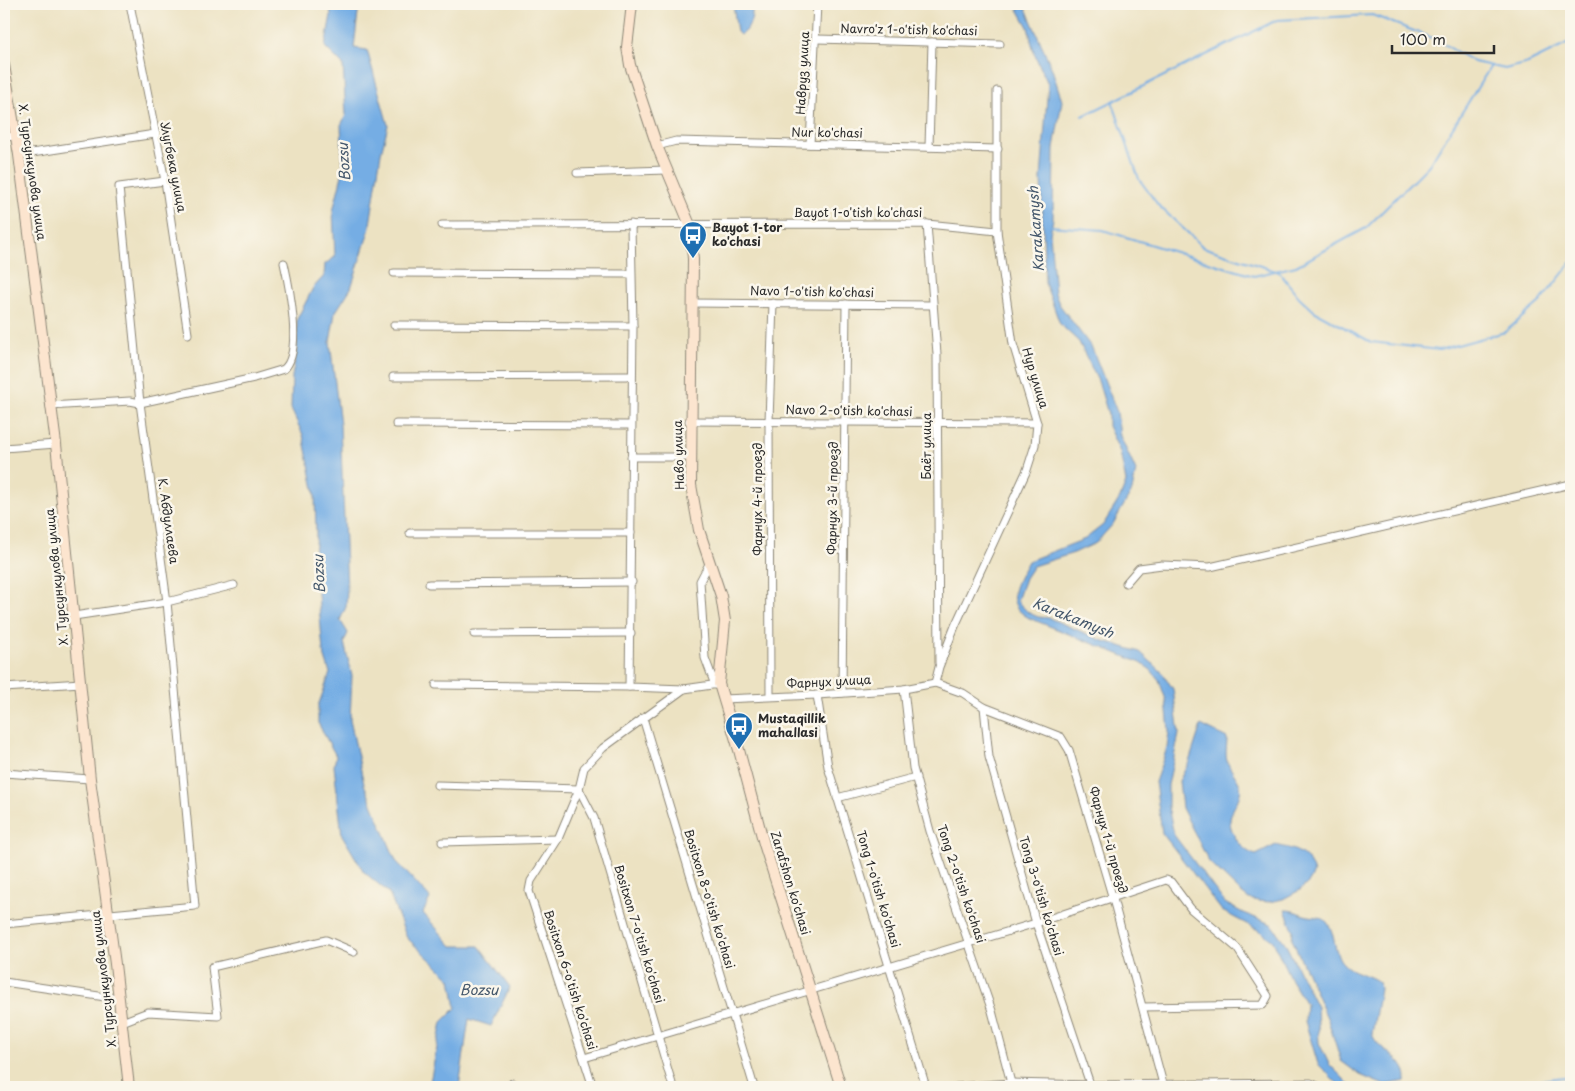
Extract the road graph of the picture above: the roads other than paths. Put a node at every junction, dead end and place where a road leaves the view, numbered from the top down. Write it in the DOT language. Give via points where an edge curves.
graph roads {
  1 [pos="130,4"];
  2 [pos="632,4"];
  3 [pos="817,4"];
  4 [pos="817,40"];
  5 [pos="932,42"];
  6 [pos="1000,44"];
  7 [pos="4,65"];
  8 [pos="997,91"];
  9 [pos="155,134"];
  10 [pos="16,136"];
  11 [pos="4,137"];
  12 [pos="810,144"];
  13 [pos="657,146"];
  14 [pos="929,147"];
  15 [pos="998,149"];
  16 [pos="19,155"];
  17 [pos="666,170"];
  18 [pos="577,173"];
  19 [pos="166,180"];
  20 [pos="631,224"];
  21 [pos="927,224"];
  22 [pos="442,225"];
  23 [pos="690,225"];
  24 [pos="997,231"];
  25 [pos="284,263"];
  26 [pos="394,273"];
  27 [pos="631,274"];
  28 [pos="692,303"];
  29 [pos="773,303"];
  30 [pos="846,304"];
  31 [pos="933,305"];
  32 [pos="394,325"];
  33 [pos="633,326"];
  34 [pos="188,334"];
  35 [pos="393,376"];
  36 [pos="631,376"];
  37 [pos="140,403"];
  38 [pos="50,406"];
  39 [pos="690,421"];
  40 [pos="769,421"];
  41 [pos="845,422"];
  42 [pos="938,423"];
  43 [pos="1038,423"];
  44 [pos="396,424"];
  45 [pos="631,425"];
  46 [pos="56,444"];
  47 [pos="4,448"];
  48 [pos="631,457"];
  49 [pos="689,457"];
  50 [pos="1571,484"];
  51 [pos="410,533"];
  52 [pos="631,533"];
  53 [pos="709,564"];
  54 [pos="632,582"];
  55 [pos="1126,582"];
  56 [pos="429,584"];
  57 [pos="234,585"];
  58 [pos="167,602"];
  59 [pos="74,616"];
  60 [pos="631,633"];
  61 [pos="474,634"];
  62 [pos="939,667"];
  63 [pos="81,683"];
  64 [pos="935,683"];
  65 [pos="436,684"];
  66 [pos="717,684"];
  67 [pos="629,687"];
  68 [pos="4,688"];
  69 [pos="904,688"];
  70 [pos="684,689"];
  71 [pos="842,693"];
  72 [pos="817,695"];
  73 [pos="770,696"];
  74 [pos="723,700"];
  75 [pos="984,707"];
  76 [pos="643,718"];
  77 [pos="4,774"];
  78 [pos="916,777"];
  79 [pos="90,779"];
  80 [pos="437,785"];
  81 [pos="578,789"];
  82 [pos="837,798"];
  83 [pos="558,839"];
  84 [pos="442,842"];
  85 [pos="1113,899"];
  86 [pos="109,915"];
  87 [pos="1036,923"];
  88 [pos="4,924"];
  89 [pos="969,942"];
  90 [pos="354,952"];
  91 [pos="890,966"];
  92 [pos="4,982"];
  93 [pos="811,990"];
  94 [pos="119,999"];
  95 [pos="1143,1007"];
  96 [pos="731,1013"];
  97 [pos="122,1022"];
  98 [pos="657,1036"];
  99 [pos="584,1058"];
  100 [pos="1011,1083"];
  101 [pos="1164,1084"];
  102 [pos="1091,1086"];
  103 [pos="129,1087"];
  104 [pos="593,1087"];
  105 [pos="673,1087"];
  106 [pos="754,1087"];
  107 [pos="841,1087"];
  108 [pos="926,1087"];
  109 [pos="956,1087"];
  110 [pos="1320,1087"];
  1 -- 9 [label="street, Улугбека улица"];
  2 -- 13 [label="street, Наво улица" via="627,47 630,65"];
  3 -- 4 [label="street, Навруз улица"];
  4 -- 5 [label="street, Navro'z 1-o'tish ko'chasi"];
  4 -- 12 [label="street, Навруз улица"];
  5 -- 6 [label="street, Navro'z 1-o'tish ko'chasi"];
  5 -- 14 [label="street"];
  7 -- 10 [label="street, Х. Турсункулова улица"];
  8 -- 15 [label="street, Нур улица"];
  9 -- 16 [label="street"];
  9 -- 19 [label="street, Улугбека улица"];
  10 -- 11 [label="street"];
  10 -- 16 [label="street, Х. Турсункулова улица"];
  12 -- 13 [label="street, Nur ko'chasi" via="676,141"];
  12 -- 14 [label="street, Nur ko'chasi"];
  13 -- 17 [label="street, Наво улица"];
  14 -- 15 [label="street, Nur ko'chasi"];
  15 -- 24 [label="street, Нур улица"];
  16 -- 38 [label="street, Х. Турсункулова улица"];
  17 -- 18 [label="street"];
  17 -- 23 [label="street, Наво улица"];
  19 -- 34 [label="street, Улугбека улица"];
  19 -- 37 [label="street, К. Абдуллаева" via="118,187"];
  20 -- 22 [label="street, Bayot 1-o'tish ko'chasi"];
  20 -- 23 [label="street, Bayot 1-o'tish ko'chasi"];
  20 -- 27 [label="street"];
  21 -- 23 [label="street, Bayot 1-o'tish ko'chasi"];
  21 -- 24 [label="street, Bayot 1-o'tish ko'chasi"];
  21 -- 31 [label="street, Баёт улица"];
  23 -- 28 [label="street, Наво улица"];
  24 -- 43 [label="street, Нур улица" via="1013,344"];
  25 -- 37 [label="street" via="294,313 288,366 254,378"];
  26 -- 27 [label="street"];
  27 -- 33 [label="street"];
  28 -- 29 [label="street, Navo 1-o'tish ko'chasi"];
  28 -- 39 [label="street, Наво улица"];
  29 -- 30 [label="street, Navo 1-o'tish ko'chasi"];
  29 -- 40 [label="street, Фарнух 4-й проезд"];
  30 -- 31 [label="street, Navo 1-o'tish ko'chasi"];
  30 -- 41 [label="street, Фарнух 3-й проезд"];
  31 -- 42 [label="street, Баёт улица" via="938,354"];
  32 -- 33 [label="street"];
  33 -- 36 [label="street"];
  35 -- 36 [label="street"];
  36 -- 45 [label="street"];
  37 -- 38 [label="street"];
  37 -- 58 [label="street, К. Абдуллаева"];
  38 -- 46 [label="street, Х. Турсункулова улица"];
  39 -- 40 [label="street, Navo 2-o'tish ko'chasi"];
  39 -- 49 [label="street, Наво улица"];
  40 -- 41 [label="street, Navo 2-o'tish ko'chasi"];
  40 -- 73 [label="street, Фарнух 4-й проезд"];
  41 -- 42 [label="street, Navo 2-o'tish ko'chasi"];
  41 -- 71 [label="street, Фарнух 3-й проезд"];
  42 -- 43 [label="street, Navo 2-o'tish ko'chasi"];
  42 -- 62 [label="street, Баёт улица"];
  43 -- 62 [label="street, Нур улица" via="1027,470"];
  44 -- 45 [label="street"];
  45 -- 48 [label="street"];
  46 -- 47 [label="street"];
  46 -- 59 [label="street, Х. Турсункулова улица"];
  48 -- 49 [label="street"];
  48 -- 52 [label="street"];
  49 -- 53 [label="street, Наво улица" via="690,485"];
  50 -- 55 [label="street" via="1210,567 1162,565 1140,568"];
  51 -- 52 [label="street"];
  52 -- 54 [label="street"];
  53 -- 66 [label="street, Наво улица" via="721,596 725,621"];
  53 -- 66 [label="street" via="700,581 705,658"];
  54 -- 56 [label="street"];
  54 -- 60 [label="street"];
  57 -- 58 [label="street"];
  58 -- 59 [label="street"];
  58 -- 86 [label="street, К. Абдуллаева" via="195,906"];
  59 -- 63 [label="street, Х. Турсункулова улица"];
  60 -- 61 [label="street"];
  60 -- 67 [label="street"];
  62 -- 64 [label="street, Нур улица"];
  63 -- 68 [label="street"];
  63 -- 79 [label="street, Х. Турсункулова улица"];
  64 -- 69 [label="street, Фарнух улица"];
  64 -- 75 [label="street, Фарнух 1-й проезд" via="963,692"];
  65 -- 67 [label="street"];
  66 -- 70 [label="street"];
  66 -- 74 [label="street, Zarafshon ko'chasi"];
  67 -- 70 [label="street"];
  69 -- 71 [label="street, Фарнух улица"];
  69 -- 78 [label="street, Tong 2-o'tish ko'chasi"];
  70 -- 76 [label="street"];
  71 -- 72 [label="street, Фарнух улица"];
  72 -- 73 [label="street, Фарнух улица"];
  72 -- 82 [label="street, Tong 1-o'tish ko'chasi" via="828,767"];
  73 -- 74 [label="street, Фарнух улица"];
  74 -- 93 [label="street, Zarafshon ko'chasi" via="764,844"];
  75 -- 85 [label="street, Фарнух 1-й проезд" via="1061,738 1069,750"];
  75 -- 87 [label="street, Tong 3-o'tish ko'chasi" via="989,757"];
  76 -- 81 [label="street" via="603,748 584,768"];
  76 -- 96 [label="street, Bositxon 8-o'tish ko'chasi"];
  77 -- 79 [label="street"];
  78 -- 82 [label="street"];
  78 -- 89 [label="street, Tong 2-o'tish ko'chasi" via="930,832"];
  79 -- 86 [label="street, Х. Турсункулова улица"];
  80 -- 81 [label="street"];
  81 -- 83 [label="street"];
  81 -- 98 [label="street, Bositxon 7-o'tish ko'chasi" via="594,818"];
  82 -- 91 [label="street, Tong 1-o'tish ko'chasi"];
  83 -- 84 [label="street"];
  83 -- 99 [label="street, Bositxon 6-o'tish ko'chasi" via="532,880 529,891"];
  85 -- 87 [label="street"];
  85 -- 95 [label="street, Фарнух 1-й проезд"];
  85 -- 95 [label="street" via="1160,881 1171,882 1192,909 1237,948 1268,996 1263,1005"];
  86 -- 88 [label="street"];
  86 -- 94 [label="street, Х. Турсункулова улица"];
  87 -- 89 [label="street"];
  87 -- 102 [label="street, Tong 3-o'tish ko'chasi"];
  89 -- 91 [label="street"];
  89 -- 100 [label="street, Tong 2-o'tish ko'chasi"];
  90 -- 97 [label="street" via="326,940 212,967 218,1016 148,1012"];
  91 -- 93 [label="street"];
  91 -- 108 [label="street, Tong 1-o'tish ko'chasi"];
  92 -- 94 [label="street"];
  93 -- 96 [label="street"];
  93 -- 107 [label="street, Zarafshon ko'chasi"];
  94 -- 97 [label="street, Х. Турсункулова улица"];
  95 -- 101 [label="street, Фарнух 1-й проезд"];
  96 -- 98 [label="street"];
  96 -- 106 [label="street, Bositxon 8-o'tish ko'chasi"];
  97 -- 103 [label="street, Х. Турсункулова улица"];
  98 -- 99 [label="street"];
  98 -- 105 [label="street, Bositxon 7-o'tish ko'chasi"];
  99 -- 104 [label="street, Bositxon 6-o'tish ko'chasi"];
  100 -- 102 [label="street"];
  100 -- 109 [label="street"];
  101 -- 102 [label="street"];
  101 -- 110 [label="street" via="1311,1083"];
}
